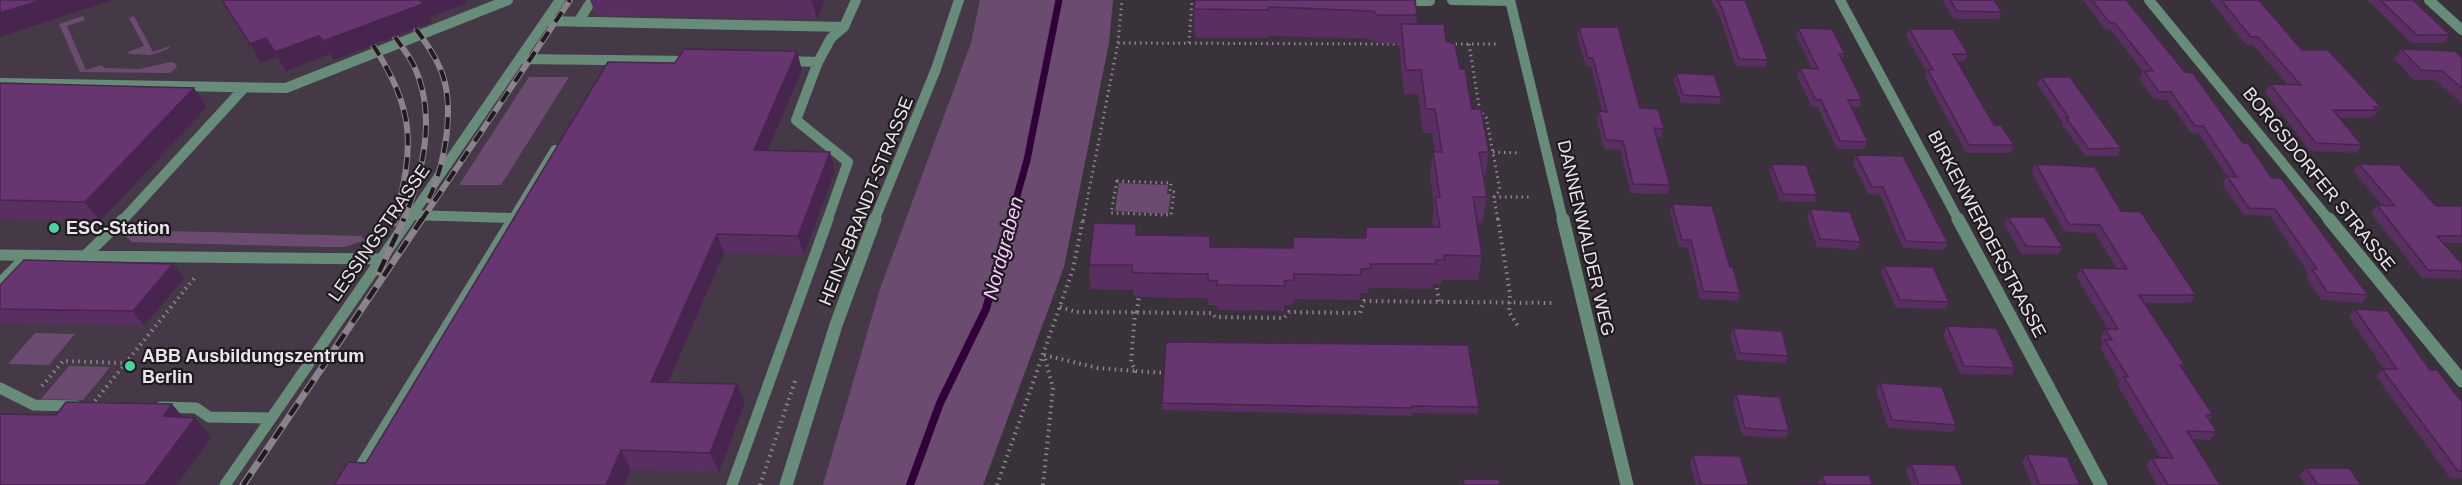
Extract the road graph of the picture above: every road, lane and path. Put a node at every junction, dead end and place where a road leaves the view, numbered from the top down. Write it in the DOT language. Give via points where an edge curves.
graph roads {
  1 [pos="508,0"];
  2 [pos="560,0"];
  3 [pos="592,0"];
  4 [pos="856,0"];
  5 [pos="959,0"];
  6 [pos="1122,0"];
  7 [pos="1192,0"];
  8 [pos="1430,0"];
  9 [pos="1452,0"];
  10 [pos="1840,0"];
  11 [pos="2149,0"];
  12 [pos="2429,0"];
  13 [pos="1387,1"];
  14 [pos="1510,1"];
  15 [pos="546,21"];
  16 [pos="578,22"];
  17 [pos="844,27"];
  18 [pos="2462,30"];
  19 [pos="1305,37"];
  20 [pos="1118,43"];
  21 [pos="1189,43"];
  22 [pos="1305,44"];
  23 [pos="1399,44"];
  24 [pos="1444,44"];
  25 [pos="1451,44"];
  26 [pos="1469,44"];
  27 [pos="1497,44"];
  28 [pos="1453,53"];
  29 [pos="520,59"];
  30 [pos="699,61"];
  31 [pos="783,61"];
  32 [pos="818,62"];
  33 [pos="1465,76"];
  34 [pos="1474,77"];
  35 [pos="0,83"];
  36 [pos="244,88"];
  37 [pos="562,139"];
  38 [pos="1493,152"];
  39 [pos="1520,153"];
  40 [pos="1494,197"];
  41 [pos="1530,197"];
  42 [pos="1111,213"];
  43 [pos="411,215"];
  44 [pos="512,218"];
  45 [pos="0,255"];
  46 [pos="27,256"];
  47 [pos="85,256"];
  48 [pos="382,259"];
  49 [pos="202,269"];
  50 [pos="1436,282"];
  51 [pos="0,283"];
  52 [pos="1364,293"];
  53 [pos="1139,294"];
  54 [pos="1364,301"];
  55 [pos="1439,302"];
  56 [pos="1508,303"];
  57 [pos="1552,303"];
  58 [pos="1213,305"];
  59 [pos="1289,305"];
  60 [pos="1060,307"];
  61 [pos="1136,312"];
  62 [pos="1212,312"];
  63 [pos="1289,312"];
  64 [pos="1518,326"];
  65 [pos="1044,355"];
  66 [pos="126,363"];
  67 [pos="1136,371"];
  68 [pos="1170,378"];
  69 [pos="2462,381"];
  70 [pos="0,388"];
  71 [pos="28,402"];
  72 [pos="90,406"];
  73 [pos="149,407"];
  74 [pos="271,418"];
  75 [pos="225,485"];
  76 [pos="349,485"];
  77 [pos="732,485"];
  78 [pos="786,485"];
  79 [pos="998,485"];
  80 [pos="1042,485"];
  81 [pos="1627,485"];
  82 [pos="2101,485"];
  1 -- 36 [label="lane" via="286,88"];
  2 -- 15 [label="lane, LESSINGSTRASSE"];
  3 -- 16 [label="lane"];
  4 -- 17 [label="lane"];
  5 -- 78 [label="street, HEINZ-BRANDT-STRASSE" via="946,47 854,273"];
  6 -- 20 [label="path"];
  7 -- 21 [label="path"];
  8 -- 13 [label="lane"];
  9 -- 14 [label="lane"];
  10 -- 82 [label="street, BIRKENWERDERSTRASSE"];
  11 -- 69 [label="street, BORGSDORFER STRASSE"];
  12 -- 18 [label="street"];
  14 -- 81 [label="street, DANNENWALDER WEG"];
  15 -- 16 [label="lane"];
  15 -- 29 [label="lane, LESSINGSTRASSE"];
  16 -- 17 [label="lane"];
  17 -- 32 [label="lane" via="831,38"];
  19 -- 22 [label="path"];
  20 -- 21 [label="path"];
  20 -- 60 [label="path" via="1073,269"];
  21 -- 22 [label="path"];
  22 -- 23 [label="path"];
  24 -- 25 [label="path"];
  25 -- 26 [label="path"];
  25 -- 28 [label="path"];
  26 -- 27 [label="path"];
  26 -- 34 [label="path"];
  29 -- 30 [label="lane" via="609,65"];
  29 -- 43 [label="lane, LESSINGSTRASSE"];
  31 -- 32 [label="lane"];
  32 -- 77 [label="lane" via="796,120 848,162"];
  33 -- 34 [label="path"];
  34 -- 38 [label="path"];
  35 -- 36 [label="lane"];
  36 -- 47 [label="lane"];
  37 -- 44 [label="lane"];
  38 -- 39 [label="path"];
  38 -- 40 [label="path" via="1500,190"];
  40 -- 41 [label="path"];
  40 -- 56 [label="path" via="1510,294"];
  42 -- 42 [label="path" via="1171,215 1171,183 1117,181"];
  43 -- 44 [label="lane"];
  43 -- 48 [label="lane, LESSINGSTRASSE"];
  44 -- 76 [label="lane"];
  45 -- 46 [label="lane"];
  46 -- 47 [label="lane"];
  46 -- 51 [label="lane"];
  47 -- 48 [label="lane"];
  48 -- 74 [label="lane, LESSINGSTRASSE"];
  49 -- 66 [label="path"];
  50 -- 55 [label="path"];
  52 -- 54 [label="path"];
  53 -- 61 [label="path"];
  54 -- 55 [label="path"];
  54 -- 63 [label="path" via="1360,313"];
  55 -- 56 [label="path"];
  56 -- 57 [label="path"];
  56 -- 64 [label="path" via="1512,321"];
  58 -- 62 [label="path"];
  59 -- 63 [label="path"];
  60 -- 61 [label="path" via="1076,312"];
  60 -- 65 [label="path"];
  61 -- 62 [label="path"];
  61 -- 67 [label="path" via="1131,362"];
  62 -- 63 [label="path" via="1215,317 1284,318"];
  65 -- 67 [label="path" via="1098,368"];
  65 -- 79 [label="path"];
  65 -- 80 [label="path" via="1053,388"];
  66 -- 71 [label="path" via="63,361"];
  66 -- 72 [label="path"];
  67 -- 68 [label="path" via="1164,373"];
  70 -- 71 [label="lane"];
  71 -- 72 [label="lane"];
  73 -- 74 [label="lane" via="196,408 209,417 220,418"];
  74 -- 75 [label="lane, LESSINGSTRASSE"];
}
